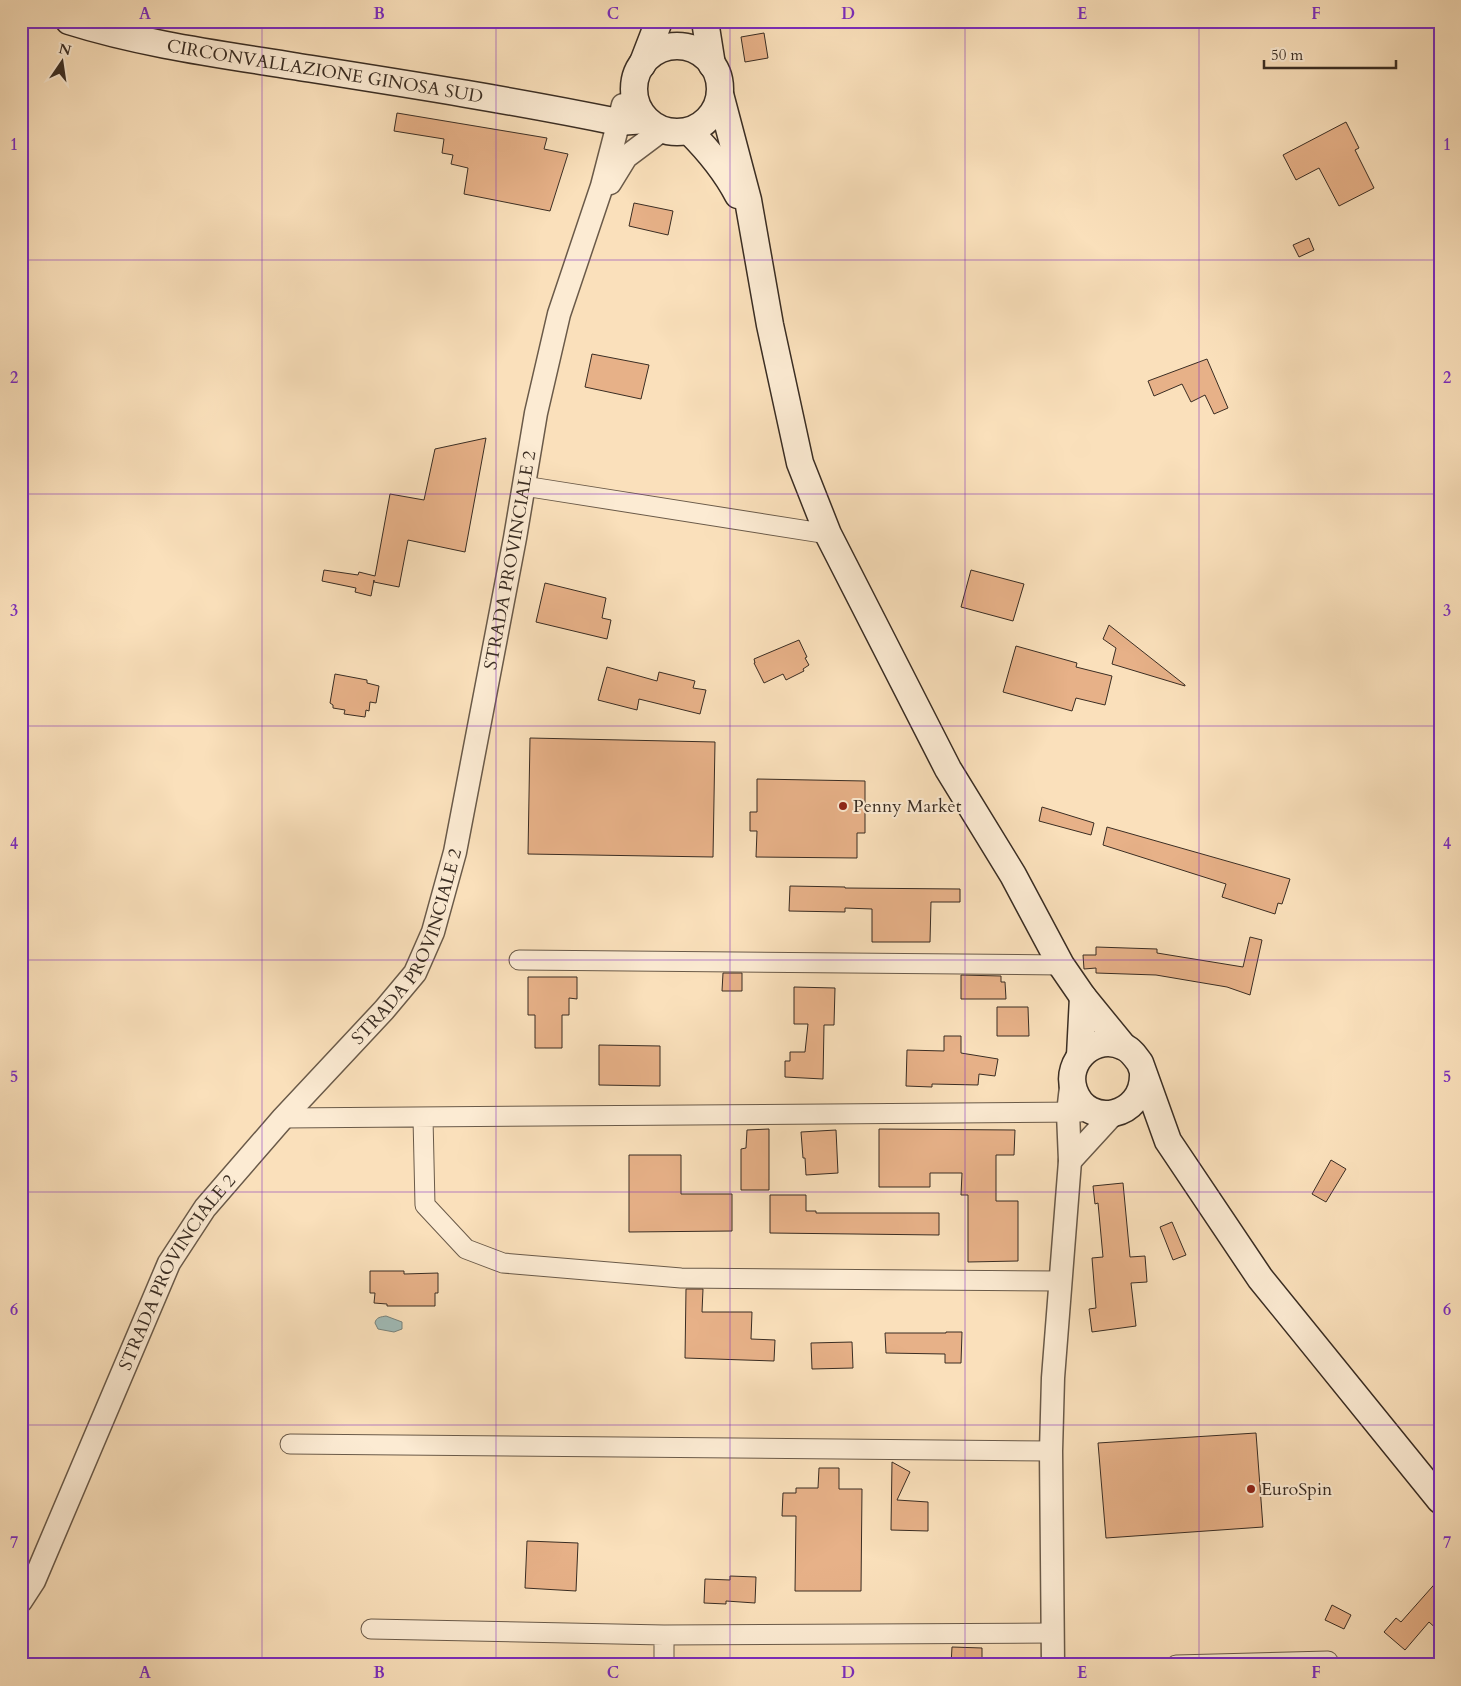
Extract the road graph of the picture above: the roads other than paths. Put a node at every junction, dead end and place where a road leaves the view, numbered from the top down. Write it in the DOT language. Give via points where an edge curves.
graph roads {
  1 [pos="69,21"];
  2 [pos="659,21"];
  3 [pos="705,21"];
  4 [pos="712,65"];
  5 [pos="629,94"];
  6 [pos="720,94"];
  7 [pos="654,125"];
  8 [pos="689,131"];
  9 [pos="596,205"];
  10 [pos="753,226"];
  11 [pos="524,486"];
  12 [pos="828,534"];
  13 [pos="519,960"];
  14 [pos="1061,965"];
  15 [pos="1083,997"];
  16 [pos="1123,1046"];
  17 [pos="1076,1067"];
  18 [pos="1143,1074"];
  19 [pos="1112,1111"];
  20 [pos="1068,1113"];
  21 [pos="283,1118"];
  22 [pos="423,1118"];
  23 [pos="1168,1141"];
  24 [pos="1070,1161"];
  25 [pos="1060,1281"];
  26 [pos="290,1444"];
  27 [pos="1051,1451"];
  28 [pos="1440,1500"];
  29 [pos="21,1601"];
  30 [pos="371,1629"];
  31 [pos="1053,1633"];
  32 [pos="664,1635"];
  33 [pos="664,1665"];
  34 [pos="1053,1665"];
  35 [pos="1176,1665"];
  36 [pos="1328,1665"];
  1 -- 5 [label="main road, CIRCONVALLAZIONE GINOSA SUD" via="187,49 582,114 604,113"];
  2 -- 5 [label="main road"];
  3 -- 4 [label="main road"];
  4 -- 5 [label="main road" via="690,48 662,49 650,56"];
  4 -- 6 [label="main road"];
  5 -- 7 [label="main road, CIRCONVALLAZIONE GINOSA SUD"];
  5 -- 7 [label="main road"];
  5 -- 9 [label="street"];
  6 -- 8 [label="main road" via="710,117"];
  6 -- 10 [label="main road"];
  7 -- 8 [label="main road" via="676,132"];
  7 -- 9 [label="street" via="626,157"];
  8 -- 10 [label="main road" via="729,177"];
  9 -- 11 [label="street, STRADA PROVINCIALE 2" via="559,314 536,413"];
  10 -- 12 [label="main road" via="770,325 800,464"];
  11 -- 12 [label="street"];
  11 -- 21 [label="street, STRADA PROVINCIALE 2" via="455,852 433,932 415,973"];
  12 -- 14 [label="main road" via="948,769 1013,875"];
  13 -- 14 [label="street"];
  14 -- 15 [label="main road"];
  15 -- 16 [label="main road"];
  15 -- 17 [label="main road"];
  16 -- 17 [label="main road" via="1112,1043 1088,1048"];
  16 -- 18 [label="main road" via="1133,1053"];
  17 -- 19 [label="main road" via="1074,1090 1080,1100 1089,1109"];
  17 -- 20 [label="street"];
  18 -- 19 [label="main road" via="1142,1088 1136,1100"];
  18 -- 23 [label="main road"];
  19 -- 20 [label="street"];
  19 -- 23 [label="main road"];
  19 -- 24 [label="street"];
  20 -- 22 [label="street"];
  20 -- 24 [label="street"];
  21 -- 22 [label="street"];
  21 -- 29 [label="street, STRADA PROVINCIALE 2" via="205,1208 169,1263 34,1581"];
  22 -- 25 [label="street" via="425,1205 466,1249 503,1263 681,1278"];
  23 -- 28 [label="main road" via="1260,1278"];
  24 -- 25 [label="street"];
  25 -- 27 [label="street"];
  26 -- 27 [label="street"];
  27 -- 31 [label="street"];
  30 -- 32 [label="street"];
  31 -- 32 [label="street"];
  31 -- 34 [label="street"];
  32 -- 33 [label="street"];
  35 -- 36 [label="street" via="1328,1661"];
}
